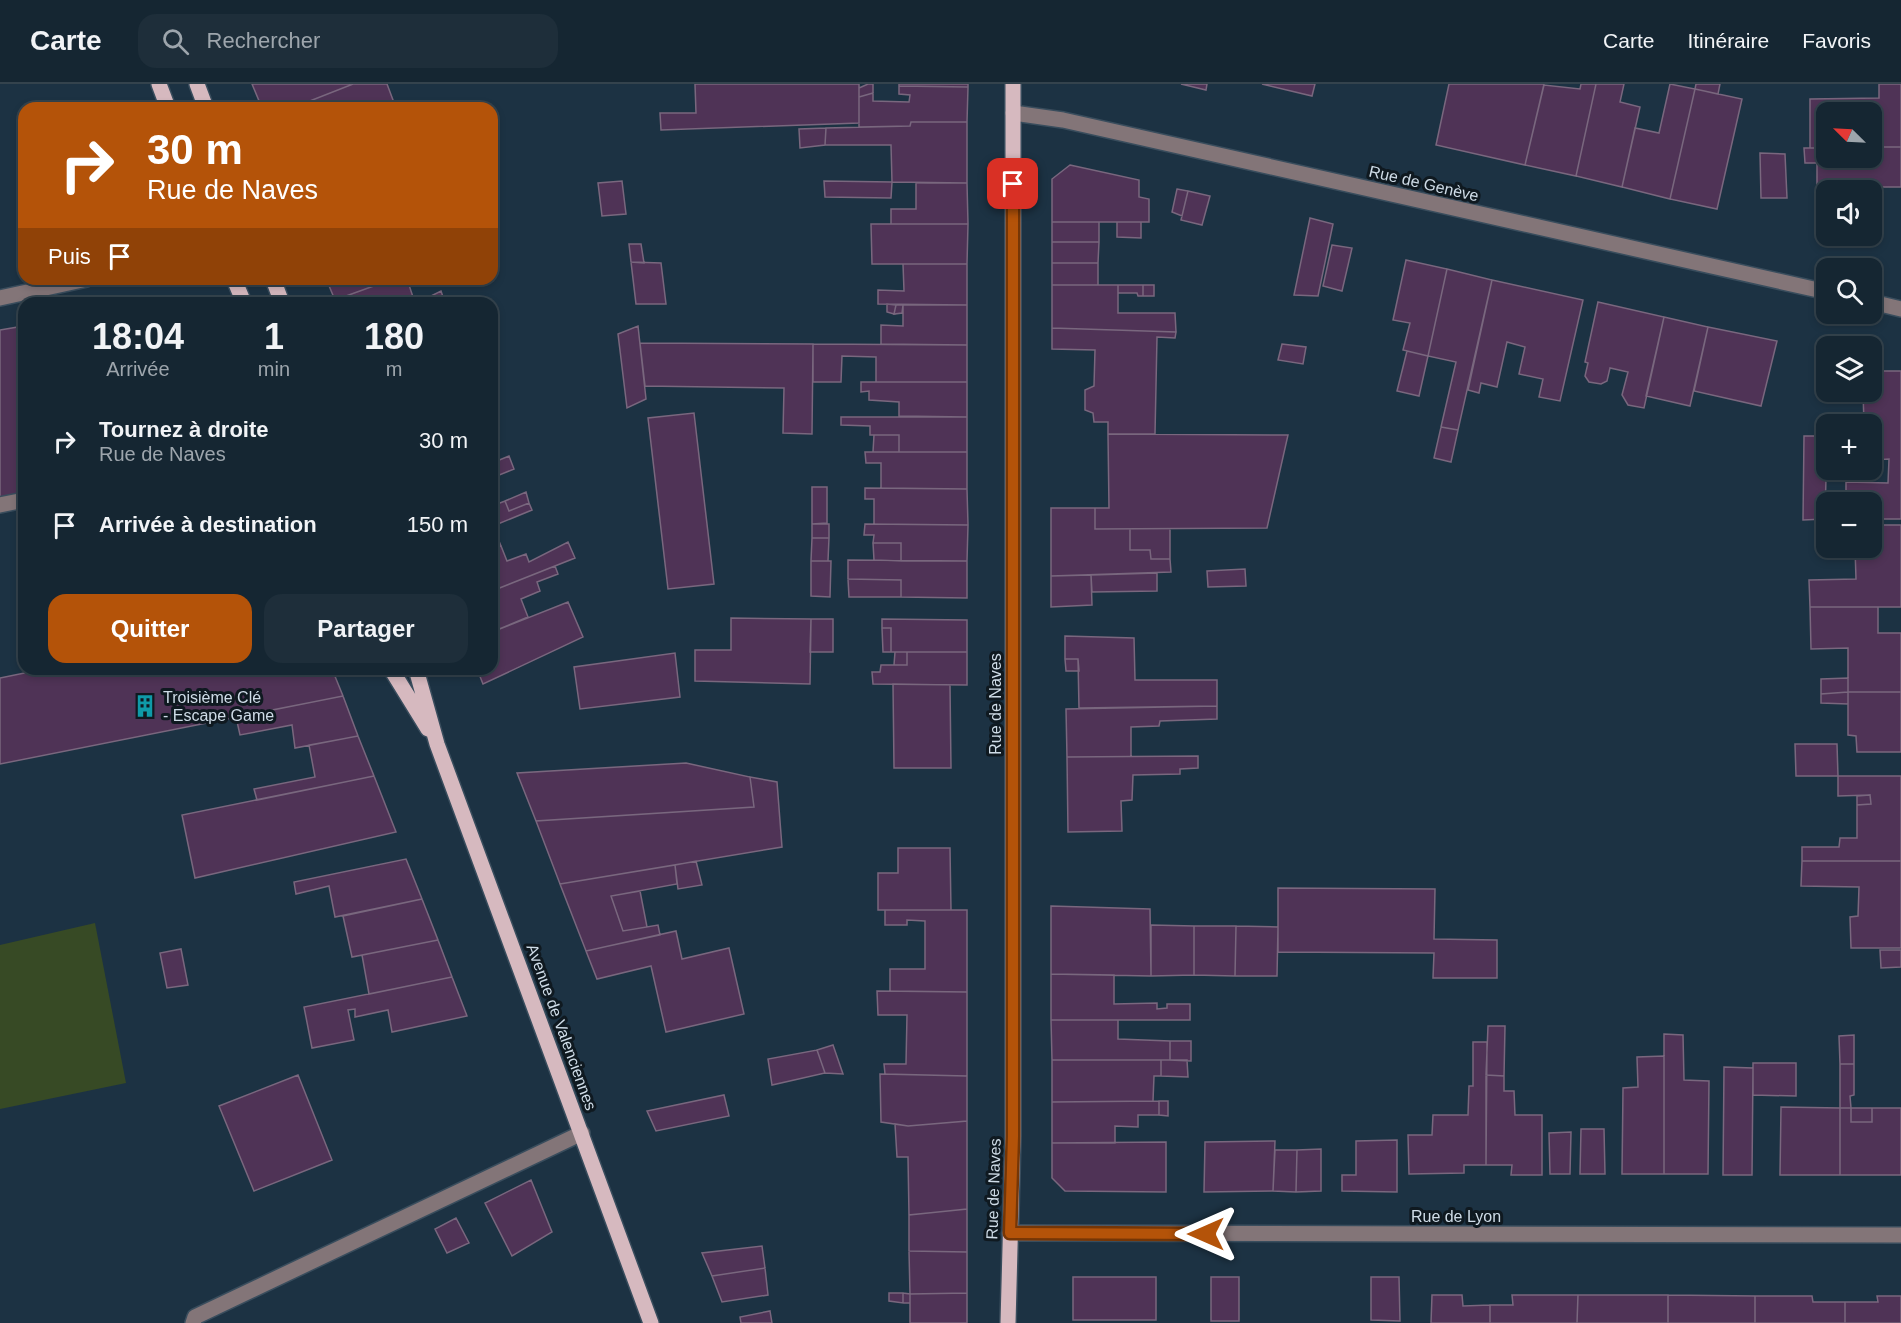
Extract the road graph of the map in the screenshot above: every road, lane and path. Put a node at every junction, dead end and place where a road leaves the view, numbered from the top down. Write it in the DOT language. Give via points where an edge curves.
graph roads {
  1 [pos="159,84"];
  2 [pos="197,84"];
  3 [pos="1013,84"];
  4 [pos="166,102"];
  5 [pos="204,102"];
  6 [pos="1013,113"];
  7 [pos="60,285"];
  8 [pos="1816,290"];
  9 [pos="0,298"];
  10 [pos="1882,304"];
  11 [pos="1901,309"];
  12 [pos="18,501"];
  13 [pos="0,505"];
  14 [pos="395,675"];
  15 [pos="418,675"];
  16 [pos="437,744"];
  17 [pos="582,1133"];
  18 [pos="1010,1233"];
  19 [pos="1901,1235"];
  20 [pos="193,1323"];
  21 [pos="651,1323"];
  22 [pos="1008,1323"];
  1 -- 4 [label="main road"];
  2 -- 5 [label="main road"];
  3 -- 6 [label="main road, Rue de Naves"];
  6 -- 8 [label="street, Rue de Genève" via="1063,120"];
  6 -- 18 [label="main road, Rue de Naves"];
  7 -- 9 [label="street"];
  10 -- 11 [label="street"];
  12 -- 13 [label="street"];
  14 -- 16 [label="main road, Avenue de Valenciennes"];
  15 -- 16 [label="main road, Avenue de Valenciennes"];
  16 -- 17 [label="main road, Avenue de Valenciennes"];
  17 -- 20 [label="street" via="195,1317"];
  17 -- 21 [label="main road, Avenue de Valenciennes"];
  18 -- 19 [label="street, Rue de Lyon"];
  18 -- 22 [label="main road, Rue de Naves"];
}
